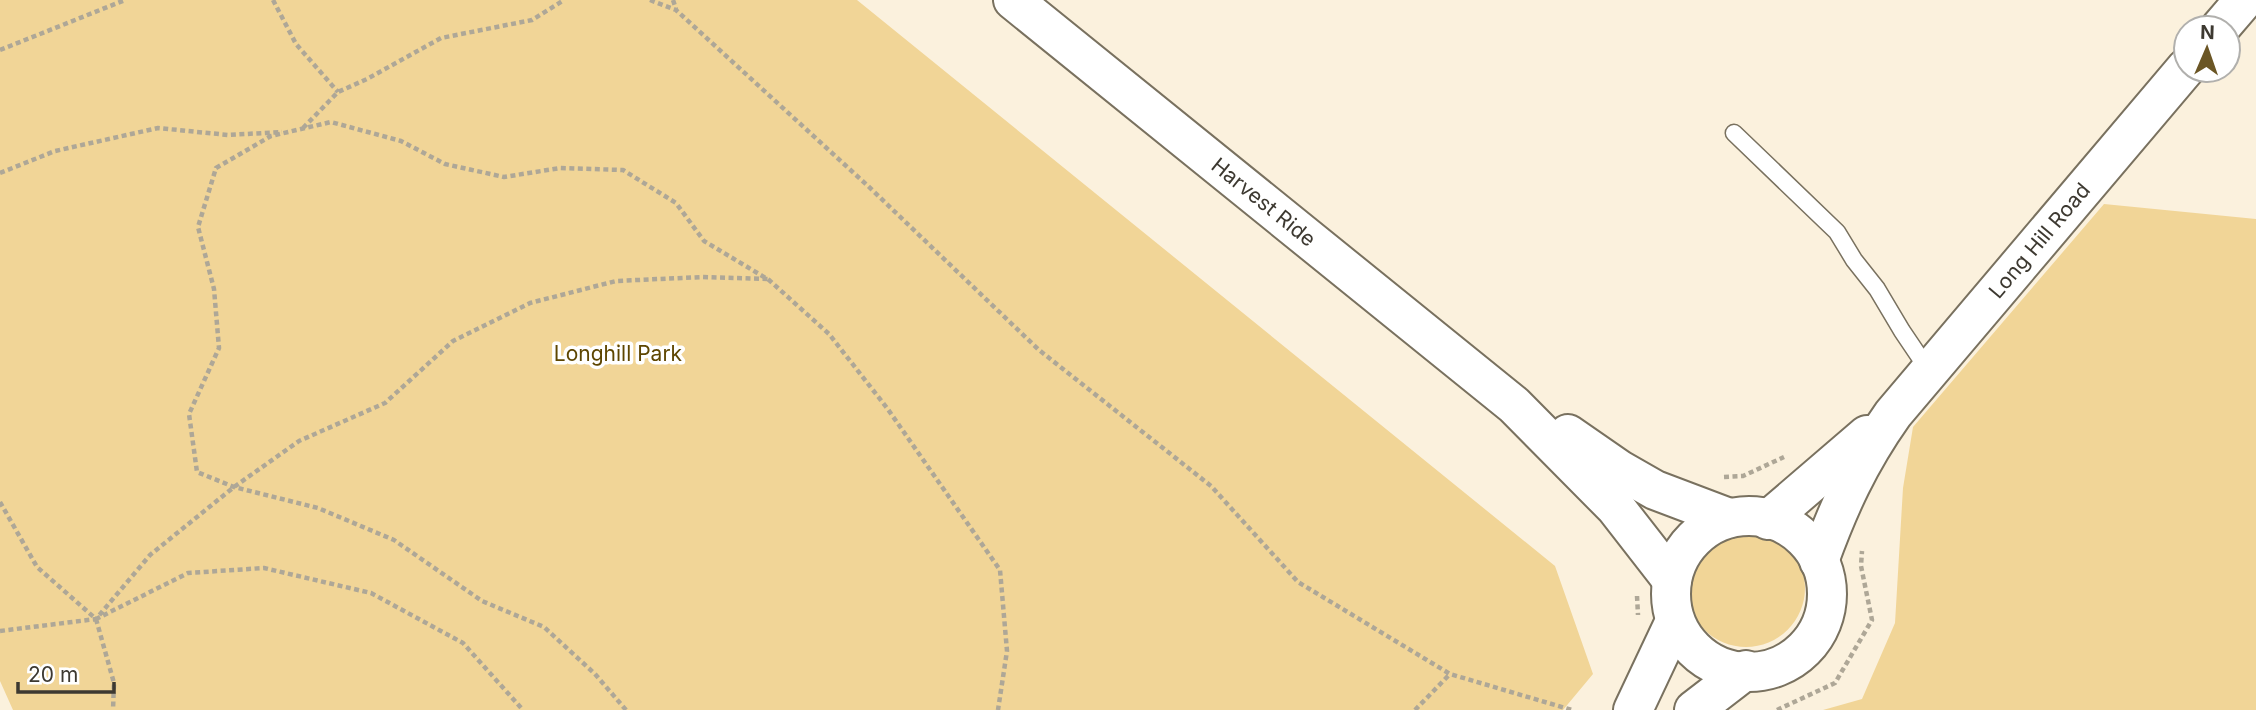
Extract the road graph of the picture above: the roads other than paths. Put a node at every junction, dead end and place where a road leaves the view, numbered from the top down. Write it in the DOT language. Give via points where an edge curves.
graph roads {
  1 [pos="1013,0"];
  2 [pos="2244,0"];
  3 [pos="2232,14"];
  4 [pos="2172,84"];
  5 [pos="1734,133"];
  6 [pos="1929,371"];
  7 [pos="1514,405"];
  8 [pos="1893,414"];
  9 [pos="1729,518"];
  10 [pos="1768,520"];
  11 [pos="1819,561"];
  12 [pos="1672,580"];
  13 [pos="1657,622"];
  14 [pos="1746,670"];
  15 [pos="1633,710"];
  16 [pos="1693,710"];
  1 -- 7 [label="street, Harvest Ride"];
  2 -- 3 [label="street"];
  4 -- 6 [label="street, Long Hill Road"];
  5 -- 6 [label="lane" via="1838,232"];
  6 -- 8 [label="street, Long Hill Road"];
  7 -- 9 [label="street, Harvest Ride" via="1569,434 1655,491"];
  7 -- 12 [label="street, Harvest Ride" via="1616,508"];
  8 -- 10 [label="street, Long Hill Road"];
  8 -- 11 [label="street, Long Hill Road" via="1863,457"];
  9 -- 10 [label="street"];
  9 -- 12 [label="street" via="1691,541"];
  10 -- 11 [label="street" via="1794,530 1814,549"];
  11 -- 14 [label="street" via="1825,572 1827,598 1815,637 1782,665"];
  12 -- 13 [label="street"];
  13 -- 14 [label="street" via="1683,635 1701,656 1730,670"];
  13 -- 15 [label="street"];
  14 -- 16 [label="street"];
}
